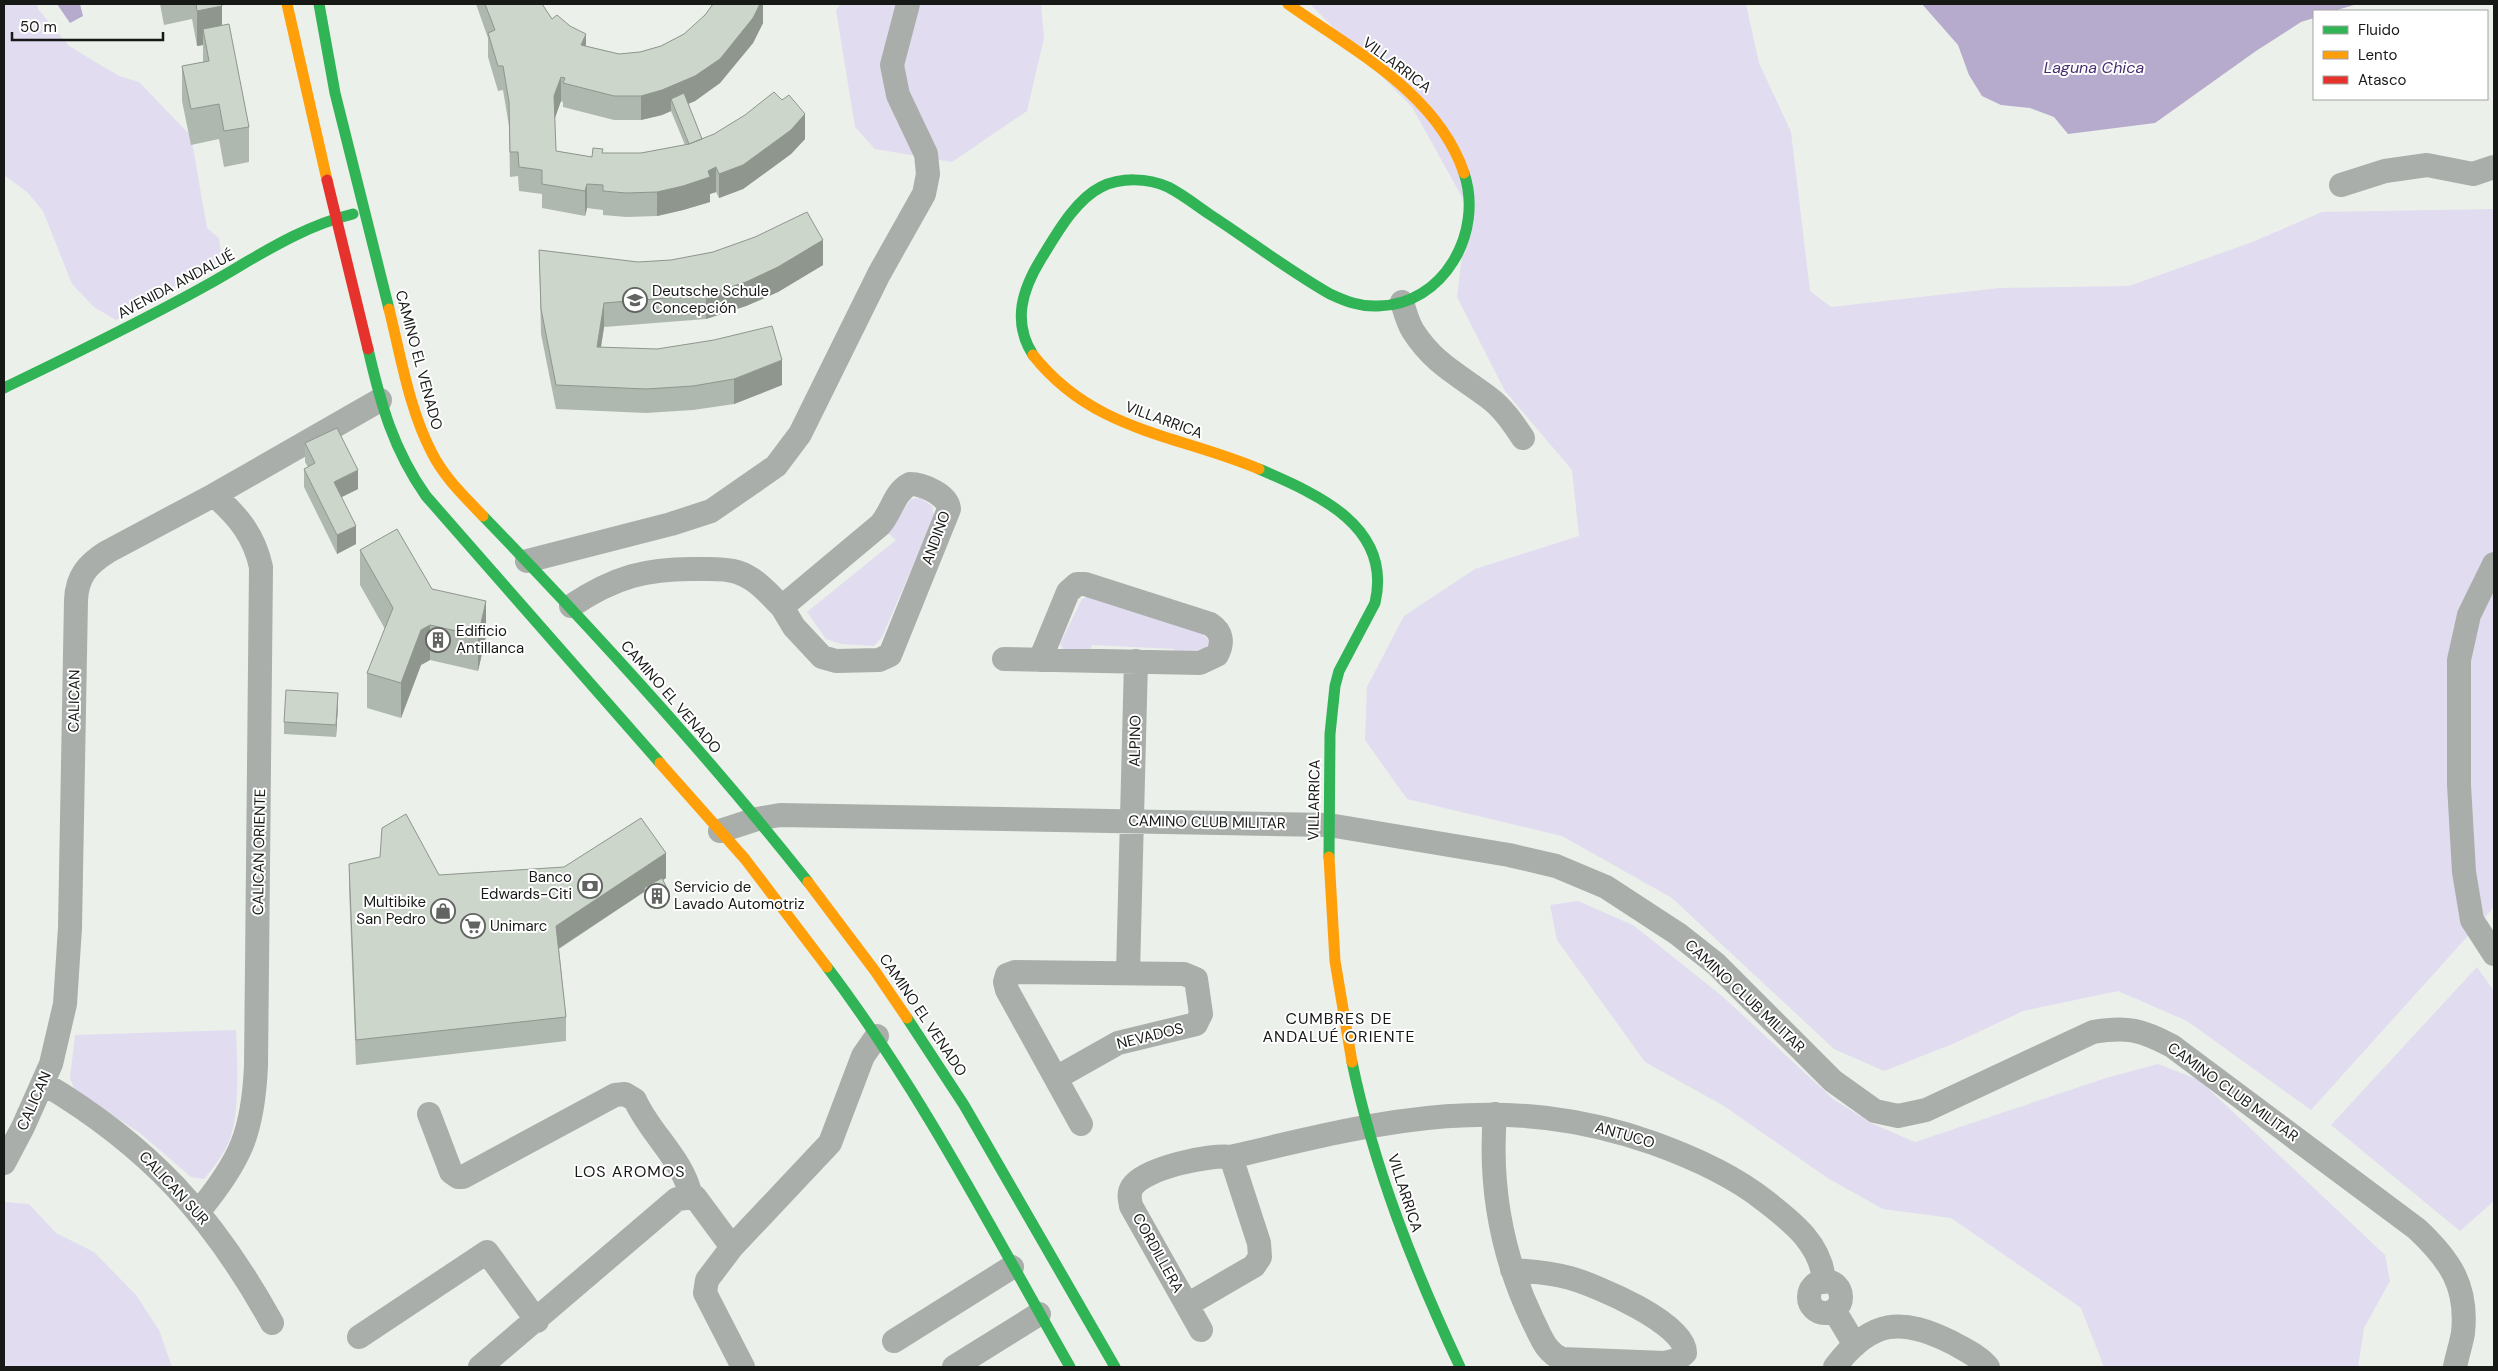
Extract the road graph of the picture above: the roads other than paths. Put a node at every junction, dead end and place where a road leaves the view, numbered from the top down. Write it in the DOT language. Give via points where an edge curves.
graph roads {
  1 [pos="287,4"];
  2 [pos="319,4"];
  3 [pos="908,4"];
  4 [pos="1288,4"];
  5 [pos="2494,167"];
  6 [pos="2341,185"];
  7 [pos="365,212"];
  8 [pos="335,217"];
  9 [pos="1402,302"];
  10 [pos="4,388"];
  11 [pos="380,400"];
  12 [pos="1523,438"];
  13 [pos="214,495"];
  14 [pos="527,561"];
  15 [pos="2494,564"];
  16 [pos="571,606"];
  17 [pos="782,607"];
  18 [pos="1004,659"];
  19 [pos="1040,660"];
  20 [pos="1136,662"];
  21 [pos="757,819"];
  22 [pos="1130,821"];
  23 [pos="1329,825"];
  24 [pos="720,831"];
  25 [pos="2494,954"];
  26 [pos="1128,973"];
  27 [pos="877,1036"];
  28 [pos="1056,1078"];
  29 [pos="43,1083"];
  30 [pos="428,1114"];
  31 [pos="1495,1114"];
  32 [pos="1081,1124"];
  33 [pos="1368,1127"];
  34 [pos="1231,1157"];
  35 [pos="4,1163"];
  36 [pos="691,1196"];
  37 [pos="199,1211"];
  38 [pos="732,1247"];
  39 [pos="1012,1267"];
  40 [pos="1512,1270"];
  41 [pos="1187,1305"];
  42 [pos="1040,1314"];
  43 [pos="537,1321"];
  44 [pos="272,1323"];
  45 [pos="1201,1330"];
  46 [pos="359,1337"];
  47 [pos="894,1341"];
  48 [pos="1855,1345"];
  49 [pos="480,1367"];
  50 [pos="743,1367"];
  51 [pos="954,1367"];
  52 [pos="1070,1367"];
  53 [pos="1115,1367"];
  54 [pos="1460,1367"];
  55 [pos="1835,1367"];
  56 [pos="1988,1367"];
  57 [pos="2455,1367"];
  1 -- 8 [label="street"];
  2 -- 7 [label="street, CAMINO EL VENADO" via="335,93"];
  3 -- 14 [label="street" via="892,65 898,95 926,154 928,174 924,194 879,274 800,434 776,466 710,510 671,524"];
  4 -- 9 [label="street, VILLARRICA" via="1424,103 1452,146 1468,181 1471,218 1457,258 1439,279"];
  5 -- 6 [label="street" via="2473,174 2427,165 2386,170"];
  7 -- 8 [label="street, AVENIDA ANDALUÉ"];
  7 -- 14 [label="street, CAMINO EL VENADO" via="424,437 453,485"];
  8 -- 10 [label="street, AVENIDA ANDALUÉ" via="80,352"];
  8 -- 11 [label="street"];
  9 -- 12 [label="street" via="1411,329 1423,345 1443,366 1489,397 1504,411"];
  9 -- 23 [label="street, VILLARRICA" via="1390,306 1368,306 1333,297 1168,187 1132,179 1106,184 1088,194 1032,274 1021,304 1022,335 1034,359 1069,390 1138,430 1227,457 1296,486 1345,516 1364,533 1374,555 1378,589 1373,608 1335,682 1330,720"];
  11 -- 13 [label="street, CALICAN"];
  11 -- 24 [label="street" via="399,456 436,509"];
  13 -- 29 [label="street, CALICAN" via="94,560 80,577 76,588 68,967 65,1004"];
  13 -- 37 [label="street, CALICAN ORIENTE" via="243,523 252,538 261,567 256,1066 253,1113 244,1143 229,1172"];
  14 -- 16 [label="street, CAMINO EL VENADO"];
  15 -- 25 [label="street" via="2469,615 2459,660 2459,785 2464,872 2472,920"];
  16 -- 17 [label="street, ANDINO" via="595,590 640,572 678,568 736,572 760,583"];
  16 -- 21 [label="street, CAMINO EL VENADO"];
  17 -- 17 [label="street, ANDINO" via="880,525 902,488 916,484 942,496 947,502 949,510 888,657 836,661 822,657 794,627"];
  18 -- 19 [label="street"];
  19 -- 20 [label="street"];
  19 -- 20 [label="street" via="1068,592 1077,584 1210,624 1220,636 1217,655 1205,662"];
  20 -- 22 [label="street, ALPINO"];
  21 -- 22 [label="street, CAMINO CLUB MILITAR" via="780,815"];
  21 -- 24 [label="street, CAMINO CLUB MILITAR"];
  21 -- 53 [label="street, CAMINO EL VENADO" via="853,940 927,1046"];
  22 -- 23 [label="street, CAMINO CLUB MILITAR"];
  22 -- 26 [label="street"];
  23 -- 33 [label="street, VILLARRICA" via="1330,905 1336,968 1348,1044"];
  23 -- 57 [label="street, CAMINO CLUB MILITAR" via="1509,855 1556,866 1606,887 1633,902 1716,964 1833,1081 1875,1111 1898,1116 1926,1110 2093,1032 2118,1028 2155,1038 2186,1057 2409,1223 2439,1251 2460,1286 2463,1333"];
  24 -- 27 [label="street" via="766,886"];
  26 -- 28 [label="street, NEVADOS" via="1015,972 1005,978 1007,990"];
  26 -- 28 [label="street, NEVADOS" via="1193,976 1198,983 1199,1021 1189,1027 1118,1043"];
  27 -- 38 [label="street" via="863,1056 830,1143"];
  27 -- 39 [label="street" via="926,1114"];
  28 -- 32 [label="street, NEVADOS"];
  29 -- 35 [label="street, CALICAN"];
  29 -- 37 [label="street, CALICAN SUR" via="110,1126 164,1173"];
  30 -- 36 [label="street" via="451,1172 464,1177 615,1095 625,1094 635,1100 681,1170"];
  31 -- 33 [label="street, ANTUCO" via="1431,1116"];
  31 -- 40 [label="street" via="1496,1203"];
  31 -- 48 [label="street, ANTUCO" via="1537,1116 1595,1126 1667,1148 1719,1171 1756,1193 1804,1234 1819,1257 1824,1282 1812,1289 1811,1303 1820,1312 1834,1310"];
  33 -- 34 [label="street, CORDILLERA" via="1338,1131"];
  33 -- 54 [label="street, VILLARRICA" via="1410,1254"];
  34 -- 41 [label="street, CORDILLERA" via="1259,1243 1260,1257 1250,1270"];
  34 -- 41 [label="street, CORDILLERA" via="1214,1156 1156,1172 1132,1186 1129,1194 1131,1206"];
  36 -- 38 [label="street" via="700,1202"];
  36 -- 43 [label="street" via="677,1199"];
  37 -- 44 [label="street, CALICAN SUR" via="236,1263"];
  38 -- 50 [label="street" via="707,1280 705,1293"];
  39 -- 42 [label="street"];
  39 -- 47 [label="street"];
  40 -- 40 [label="street" via="1545,1345 1555,1356 1569,1360 1658,1364 1678,1360 1684,1353 1682,1341 1671,1328 1617,1297 1572,1278"];
  41 -- 45 [label="street, CORDILLERA"];
  42 -- 51 [label="street"];
  42 -- 52 [label="street"];
  43 -- 46 [label="street" via="486,1252"];
  43 -- 49 [label="street"];
  48 -- 55 [label="street"];
  48 -- 56 [label="street" via="1879,1329 1908,1326 1945,1339"];
}
